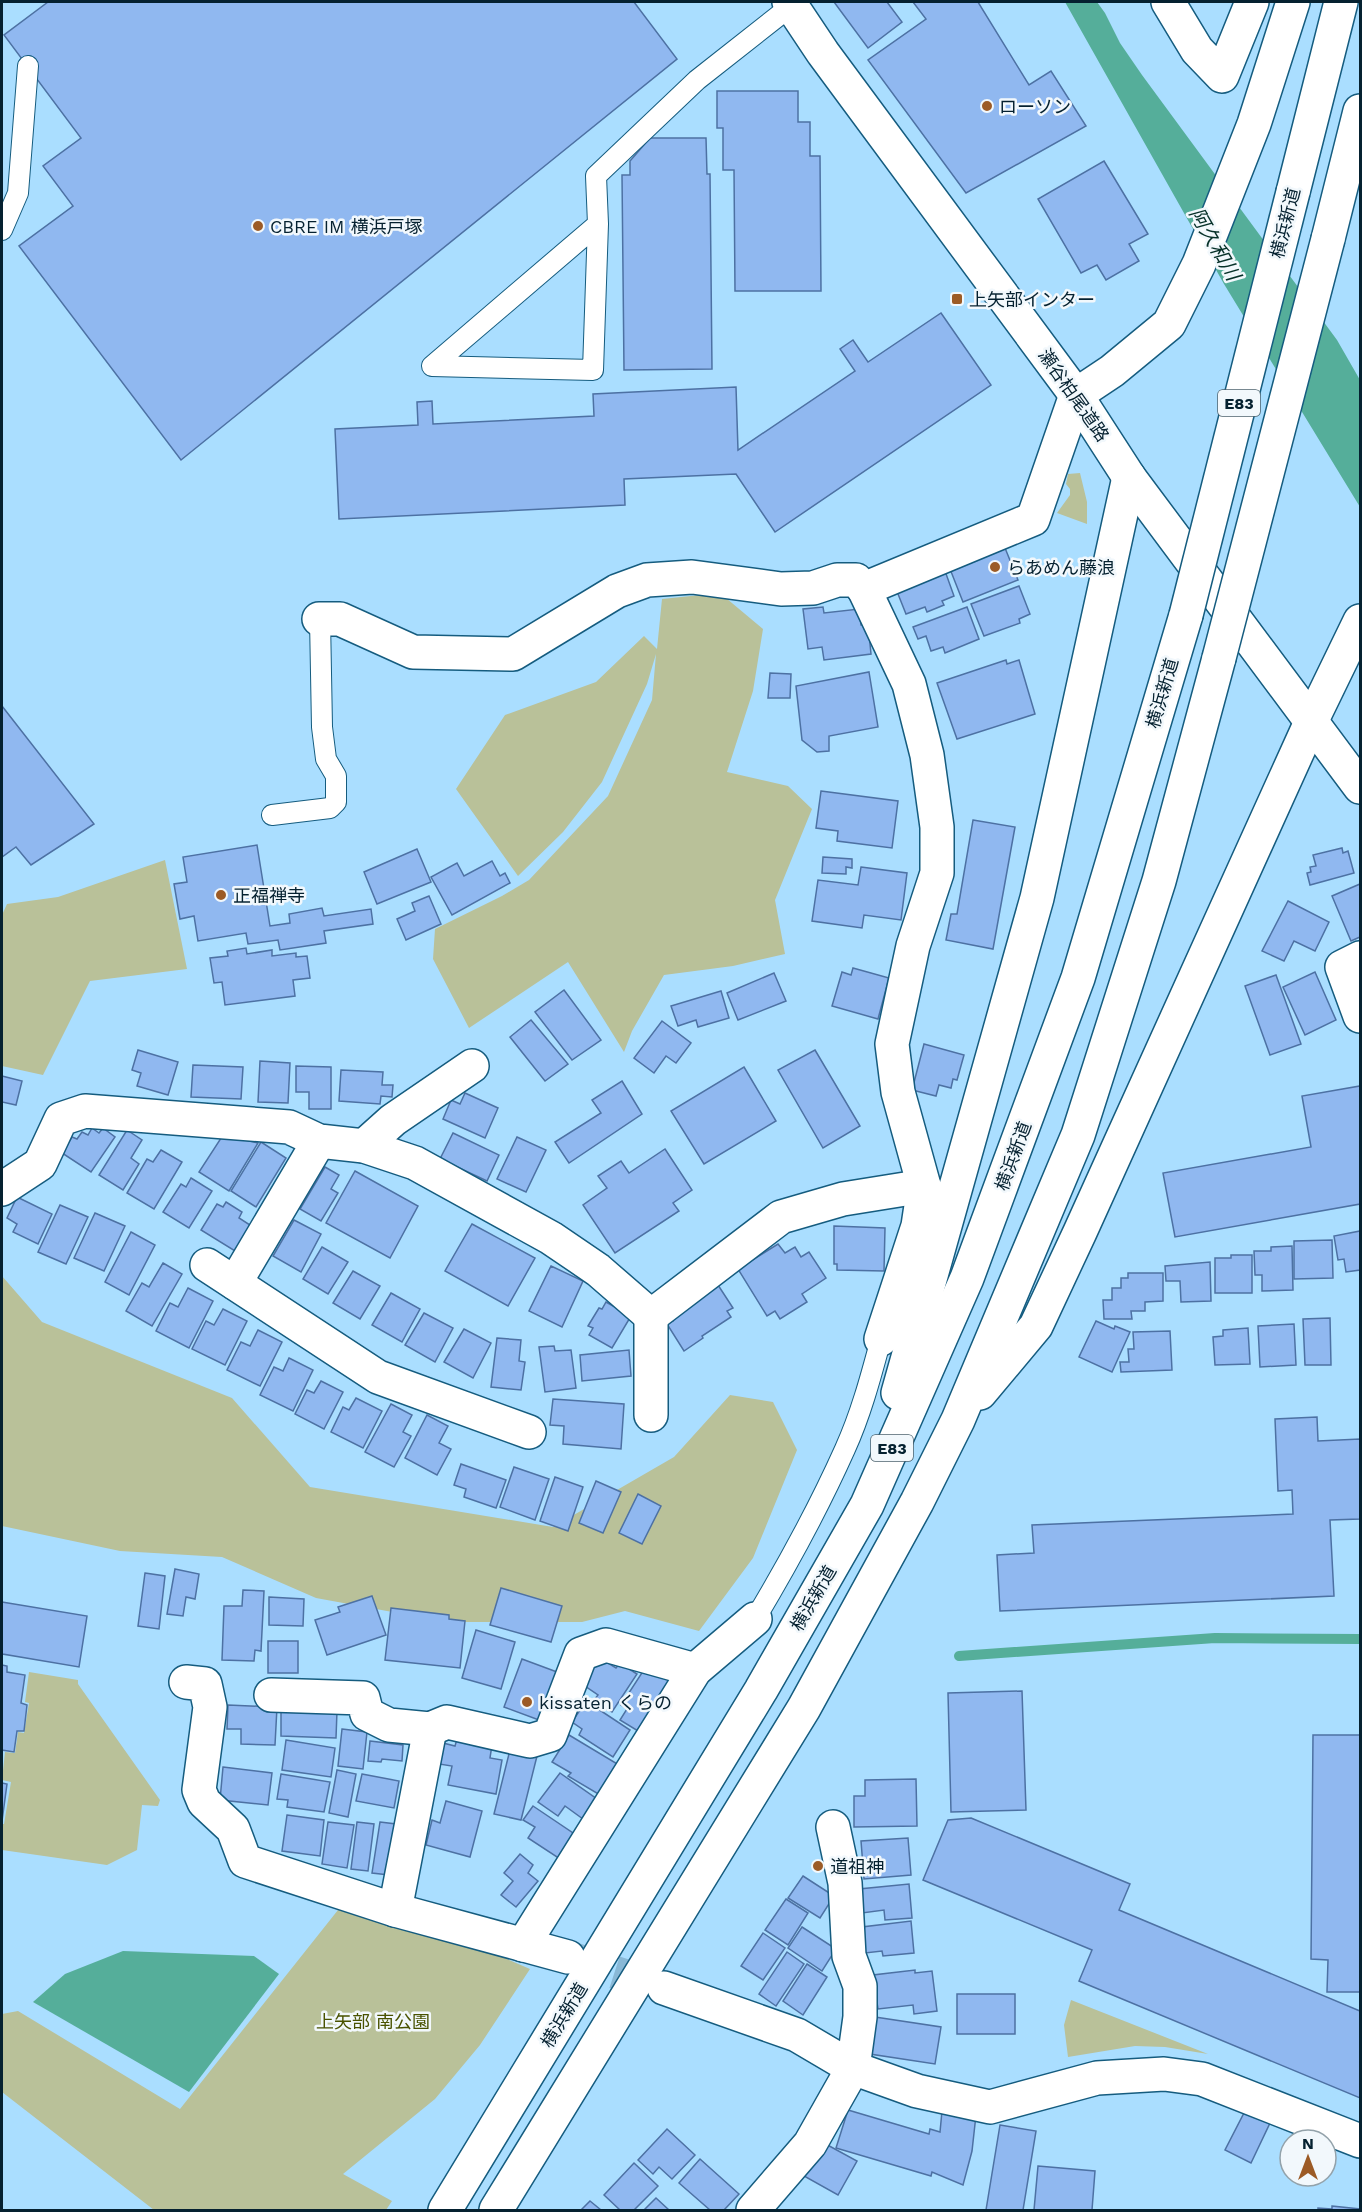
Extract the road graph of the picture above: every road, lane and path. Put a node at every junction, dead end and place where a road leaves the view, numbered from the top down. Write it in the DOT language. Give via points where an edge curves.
graph roads {
  1 [pos="1168,2"];
  2 [pos="1252,2"];
  3 [pos="1293,2"];
  4 [pos="1341,2"];
  5 [pos="790,4"];
  6 [pos="28,66"];
  7 [pos="1360,111"];
  8 [pos="598,224"];
  9 [pos="2,230"];
  10 [pos="1076,395"];
  11 [pos="1129,477"];
  12 [pos="864,589"];
  13 [pos="319,619"];
  14 [pos="1360,621"];
  15 [pos="1311,722"];
  16 [pos="1360,787"];
  17 [pos="272,815"];
  18 [pos="1360,958"];
  19 [pos="1360,1016"];
  20 [pos="472,1066"];
  21 [pos="319,1141"];
  22 [pos="364,1146"];
  23 [pos="924,1186"];
  24 [pos="2,1189"];
  25 [pos="207,1265"];
  26 [pos="235,1283"];
  27 [pos="651,1316"];
  28 [pos="881,1339"];
  29 [pos="651,1415"];
  30 [pos="958,1420"];
  31 [pos="529,1431"];
  32 [pos="867,1505"];
  33 [pos="755,1619"];
  34 [pos="695,1670"];
  35 [pos="186,1682"];
  36 [pos="271,1695"];
  37 [pos="430,1729"];
  38 [pos="833,1827"];
  39 [pos="395,1910"];
  40 [pos="523,1945"];
  41 [pos="568,1957"];
  42 [pos="664,1988"];
  43 [pos="853,2068"];
  44 [pos="1360,2141"];
  45 [pos="445,2211"];
  46 [pos="496,2211"];
  47 [pos="753,2211"];
  1 -- 2 [label="main road" via="1197,50 1222,76"];
  3 -- 10 [label="main road" via="1254,124 1199,264 1169,324"];
  4 -- 32 [label="main road, 横浜新道 / E83, bridge" via="1186,615 1078,978 967,1278"];
  5 -- 8 [label="lane" via="697,81 596,176"];
  5 -- 10 [label="main road, 瀬谷柏尾道路"];
  6 -- 9 [label="lane" via="18,193"];
  7 -- 30 [label="main road, E83, bridge" via="1159,881 1078,1135"];
  8 -- 8 [label="lane" via="546,269 432,366 593,370"];
  10 -- 11 [label="main road, 瀬谷柏尾道路"];
  10 -- 12 [label="main road" via="1033,519"];
  11 -- 15 [label="main road, 瀬谷柏尾道路"];
  11 -- 32 [label="main road" via="1037,898"];
  12 -- 13 [label="main road" via="856,580 781,589 692,577 647,580 617,591 513,654 413,652 340,619"];
  12 -- 23 [label="main road" via="909,684 927,755 937,827 937,873 913,946 892,1044 898,1092"];
  13 -- 17 [label="lane" via="322,727 326,759 336,776 336,802 330,808"];
  14 -- 15 [label="main road"];
  15 -- 16 [label="main road, 瀬谷柏尾道路"];
  15 -- 30 [label="main road" via="1036,1326"];
  18 -- 19 [label="main road" via="1342,967"];
  20 -- 22 [label="main road" via="393,1120"];
  21 -- 22 [label="main road"];
  21 -- 24 [label="main road" via="289,1127 85,1111 61,1119 40,1164"];
  21 -- 26 [label="main road"];
  22 -- 27 [label="main road" via="415,1163 551,1238 598,1270"];
  23 -- 27 [label="main road" via="843,1199 781,1217"];
  23 -- 28 [label="main road" via="918,1226"];
  25 -- 26 [label="main road"];
  26 -- 31 [label="main road" via="378,1377"];
  27 -- 29 [label="main road"];
  28 -- 33 [label="lane" via="846,1448 792,1556"];
  30 -- 46 [label="main road, E83" via="804,1708"];
  32 -- 45 [label="main road, 横浜新道 / E83" via="755,1700"];
  33 -- 34 [label="main road"];
  34 -- 37 [label="main road" via="606,1645 581,1654 550,1735 530,1742 447,1722"];
  34 -- 40 [label="main road"];
  35 -- 39 [label="main road" via="205,1684 210,1707 199,1790 204,1802 233,1829 245,1861"];
  36 -- 37 [label="main road" via="363,1698 367,1714 389,1725"];
  37 -- 39 [label="main road"];
  38 -- 43 [label="main road" via="844,1883 849,1956 860,1986"];
  39 -- 40 [label="main road"];
  40 -- 41 [label="main road"];
  42 -- 43 [label="main road" via="797,2035"];
  43 -- 44 [label="main road" via="917,2091 990,2107 1097,2078 1164,2074 1202,2079"];
  43 -- 47 [label="main road" via="810,2144"];
}
